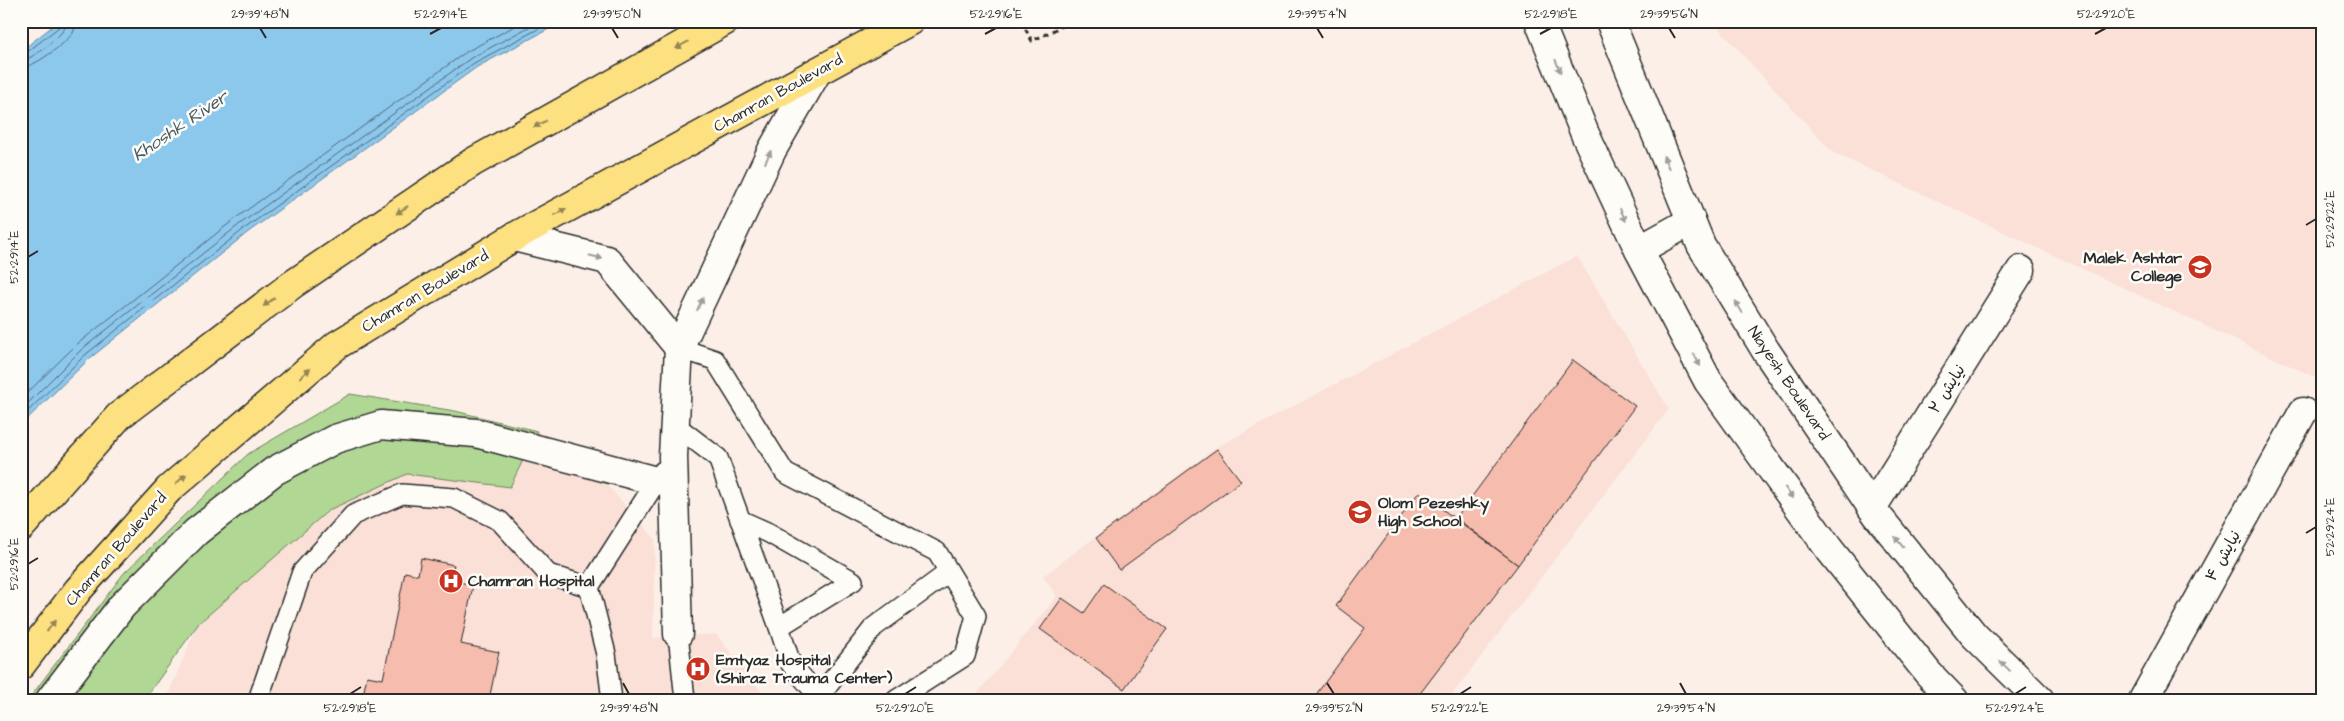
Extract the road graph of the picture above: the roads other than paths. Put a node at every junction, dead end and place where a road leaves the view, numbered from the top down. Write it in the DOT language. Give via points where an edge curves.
graph roads {
  1 [pos="725,21"];
  2 [pos="910,21"];
  3 [pos="1540,21"];
  4 [pos="1610,21"];
  5 [pos="817,72"];
  6 [pos="1691,221"];
  7 [pos="514,237"];
  8 [pos="1638,250"];
  9 [pos="2021,270"];
  10 [pos="679,348"];
  11 [pos="2303,412"];
  12 [pos="675,425"];
  13 [pos="673,456"];
  14 [pos="656,481"];
  15 [pos="1872,508"];
  16 [pos="740,520"];
  17 [pos="21,528"];
  18 [pos="949,572"];
  19 [pos="588,587"];
  20 [pos="779,627"];
  21 [pos="678,634"];
  22 [pos="21,665"];
  23 [pos="822,698"];
  24 [pos="50,700"];
  25 [pos="258,700"];
  26 [pos="612,700"];
  27 [pos="685,700"];
  28 [pos="896,700"];
  29 [pos="1954,700"];
  30 [pos="2040,700"];
  31 [pos="2143,700"];
  1 -- 17 [label="main road, one-way" via="473,162 294,284 119,416"];
  2 -- 5 [label="main road, Chamran Boulevard"];
  3 -- 8 [label="street, one-way"];
  6 -- 4 [label="street, Niayesh Boulevard, one-way"];
  7 -- 5 [label="main road, Chamran Boulevard, one-way"];
  10 -- 5 [label="street, one-way" via="772,150"];
  6 -- 8 [label="street"];
  15 -- 6 [label="street, Niayesh Boulevard, one-way" via="1766,351 1701,244"];
  7 -- 10 [label="street, one-way" via="608,260"];
  22 -- 7 [label="main road, Chamran Boulevard, one-way" via="78,590 169,489 337,345"];
  8 -- 29 [label="street, one-way" via="1708,380 1829,549 1928,673"];
  9 -- 15 [label="street, نیایش ۲"];
  10 -- 12 [label="street"];
  10 -- 18 [label="lane" via="715,360 785,473 937,552"];
  11 -- 31 [label="street, نیایش ۴"];
  12 -- 13 [label="street"];
  12 -- 16 [label="lane" via="718,458"];
  13 -- 14 [label="lane"];
  13 -- 21 [label="street"];
  14 -- 19 [label="lane"];
  14 -- 24 [label="street" via="476,433 381,425 335,440 274,471 196,532 122,606"];
  30 -- 15 [label="street, Niayesh Boulevard, one-way" via="1974,636"];
  16 -- 20 [label="lane"];
  16 -- 20 [label="lane" via="853,581"];
  18 -- 23 [label="lane" via="874,627"];
  18 -- 28 [label="lane" via="976,616 965,656"];
  19 -- 25 [label="lane" via="548,574 500,521 454,498 402,494 353,515 302,572"];
  19 -- 26 [label="lane" via="606,654"];
  20 -- 23 [label="lane" via="791,664"];
  21 -- 27 [label="lane"];
}
